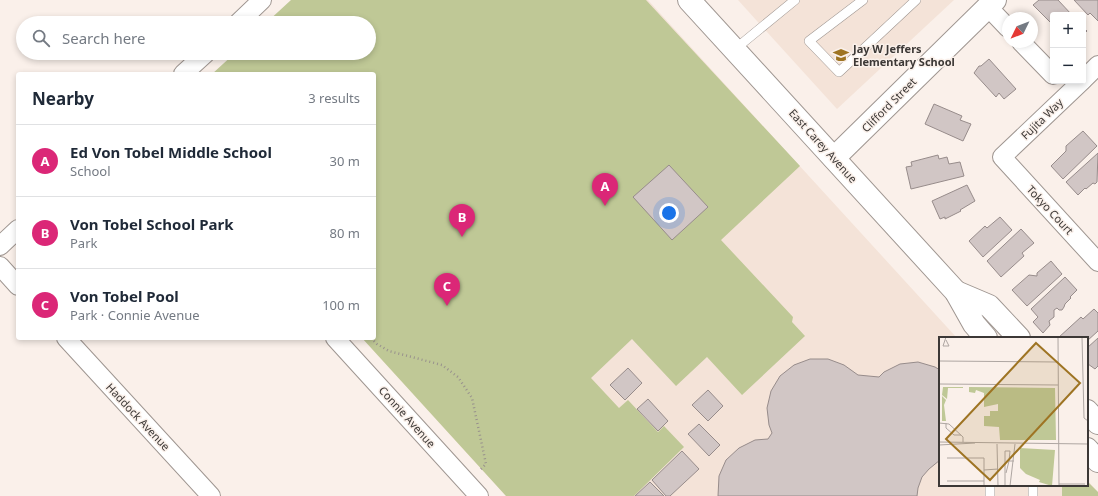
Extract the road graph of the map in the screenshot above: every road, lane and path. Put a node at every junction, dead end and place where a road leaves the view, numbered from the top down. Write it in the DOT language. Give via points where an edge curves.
graph roads {
  1 [pos="262,0"];
  2 [pos="689,0"];
  3 [pos="795,0"];
  4 [pos="864,0"];
  5 [pos="916,0"];
  6 [pos="992,3"];
  7 [pos="245,16"];
  8 [pos="1002,19"];
  9 [pos="1028,48"];
  10 [pos="734,50"];
  11 [pos="198,60"];
  12 [pos="1098,65"];
  13 [pos="185,72"];
  14 [pos="1050,72"];
  15 [pos="1086,74"];
  16 [pos="1073,84"];
  17 [pos="1002,157"];
  18 [pos="834,158"];
  19 [pos="16,231"];
  20 [pos="0,246"];
  21 [pos="1098,262"];
  22 [pos="0,266"];
  23 [pos="16,284"];
  24 [pos="956,292"];
  25 [pos="985,337"];
  26 [pos="1018,337"];
  27 [pos="68,340"];
  28 [pos="337,340"];
  29 [pos="373,340"];
  30 [pos="1088,412"];
  31 [pos="1098,423"];
  32 [pos="1088,450"];
  33 [pos="1098,461"];
  34 [pos="466,483"];
  35 [pos="211,496"];
  36 [pos="479,496"];
  1 -- 7 [label="street"];
  2 -- 10 [label="main road, East Carey Avenue"];
  3 -- 10 [label="lane"];
  4 -- 5 [label="lane" via="809,41 839,72"];
  6 -- 8 [label="street"];
  6 -- 18 [label="main road, Clifford Street"];
  9 -- 14 [label="street"];
  10 -- 18 [label="main road, East Carey Avenue"];
  11 -- 13 [label="street"];
  12 -- 15 [label="street, Fujita Way"];
  16 -- 17 [label="street, Fujita Way"];
  17 -- 21 [label="street, Tokyo Court"];
  18 -- 24 [label="main road, East Carey Avenue"];
  19 -- 20 [label="street"];
  22 -- 23 [label="street"];
  24 -- 25 [label="main road, East Carey Avenue" via="974,324"];
  24 -- 26 [label="main road, East Carey Avenue" via="989,306"];
  27 -- 35 [label="street, Haddock Avenue"];
  28 -- 34 [label="street, Connie Avenue"];
  29 -- 34 [label="path" via="389,351 442,365 458,377 472,398 486,464"];
  30 -- 31 [label="main road"];
  32 -- 33 [label="main road"];
  34 -- 36 [label="street, Connie Avenue"];
}
